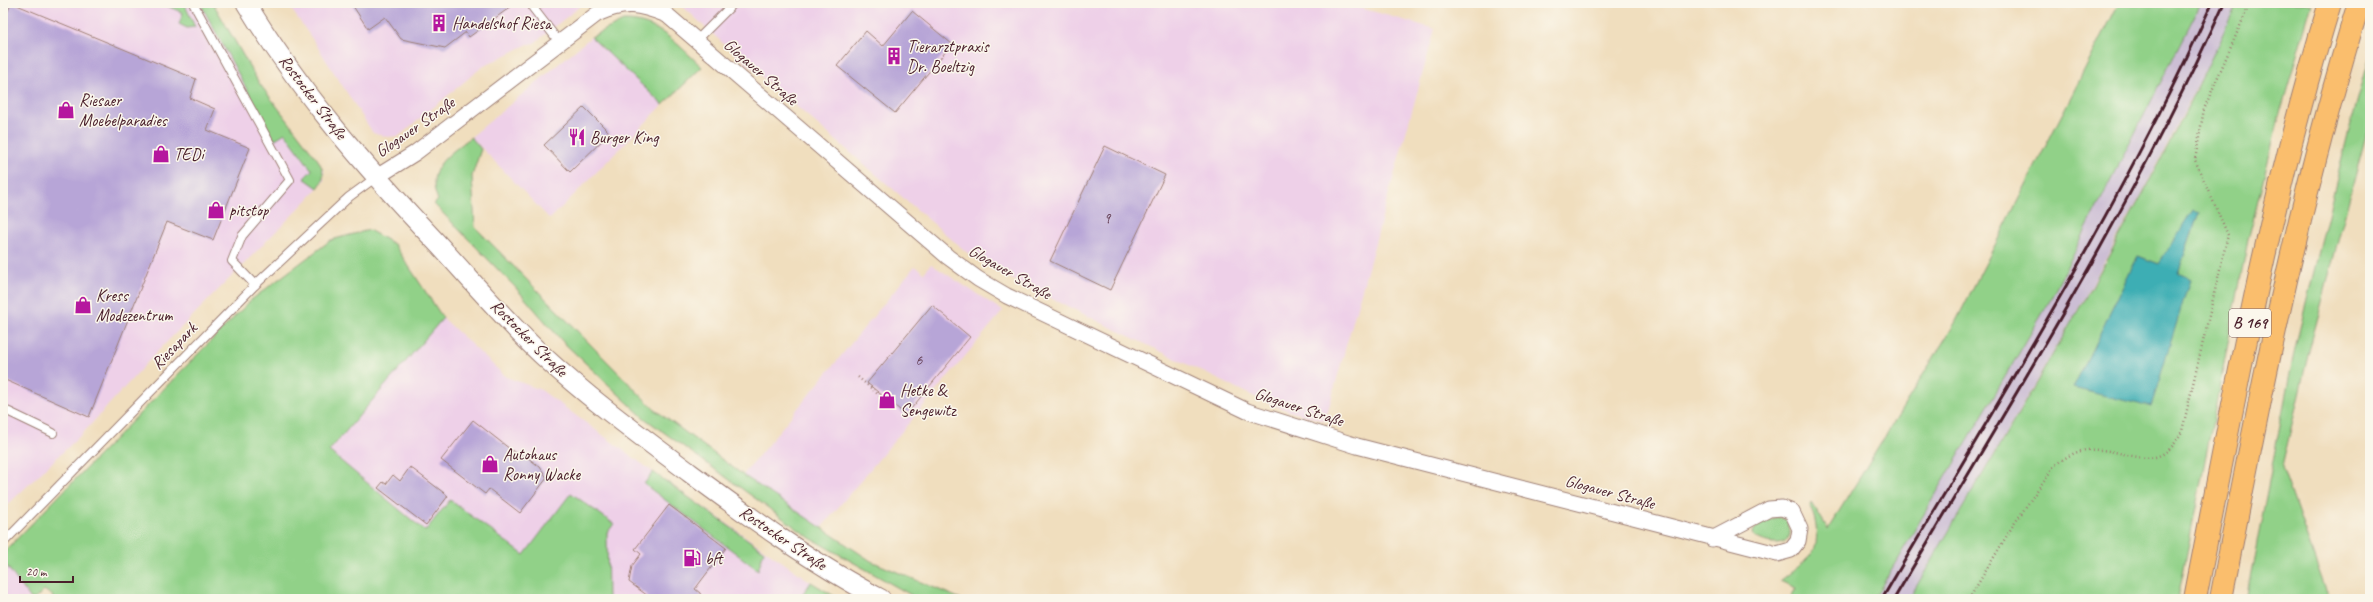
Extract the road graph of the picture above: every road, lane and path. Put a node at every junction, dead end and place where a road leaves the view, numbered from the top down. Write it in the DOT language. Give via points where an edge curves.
graph roads {
  1 [pos="193,3"];
  2 [pos="246,3"];
  3 [pos="540,3"];
  4 [pos="734,3"];
  5 [pos="2250,3"];
  6 [pos="2330,3"];
  7 [pos="2359,3"];
  8 [pos="638,4"];
  9 [pos="696,41"];
  10 [pos="560,42"];
  11 [pos="375,178"];
  12 [pos="255,285"];
  13 [pos="858,377"];
  14 [pos="886,401"];
  15 [pos="3,409"];
  16 [pos="53,433"];
  17 [pos="1712,539"];
  18 [pos="3,543"];
  19 [pos="2222,598"];
  20 [pos="881,599"];
  21 [pos="1969,599"];
  22 [pos="2195,599"];
  1 -- 12 [label="lane" via="290,180 242,236 232,261"];
  2 -- 11 [label="street, Rostocker Straße" via="260,27"];
  3 -- 10 [label="lane" via="533,8"];
  4 -- 9 [label="lane"];
  5 -- 21 [label="path" via="2204,109 2195,160 2228,235 2182,431 2173,447 2164,455 2154,458 2143,459 2112,451 2092,450 2078,452 2060,461 2012,527"];
  6 -- 22 [label="highway, B 169" via="2290,142 2234,396"];
  7 -- 19 [label="highway, B 169" via="2322,134 2296,240"];
  8 -- 9 [label="street, Glogauer Straße" via="667,15"];
  8 -- 10 [label="street, Glogauer Straße" via="614,6 597,14"];
  9 -- 17 [label="street, Glogauer Straße" via="948,257 1007,296 1247,411 1274,421 1357,446"];
  10 -- 11 [label="street, Glogauer Straße" via="415,153"];
  11 -- 12 [label="lane, Riesapark" via="349,197"];
  11 -- 20 [label="street, Rostocker Straße" via="541,354 654,446 787,542"];
  12 -- 18 [label="lane, Riesapark"];
  13 -- 14 [label="path"];
  15 -- 16 [label="lane"];
  17 -- 17 [label="street, Glogauer Straße" via="1777,554 1791,550 1798,541 1800,529 1792,512 1782,508 1769,509"];
}
